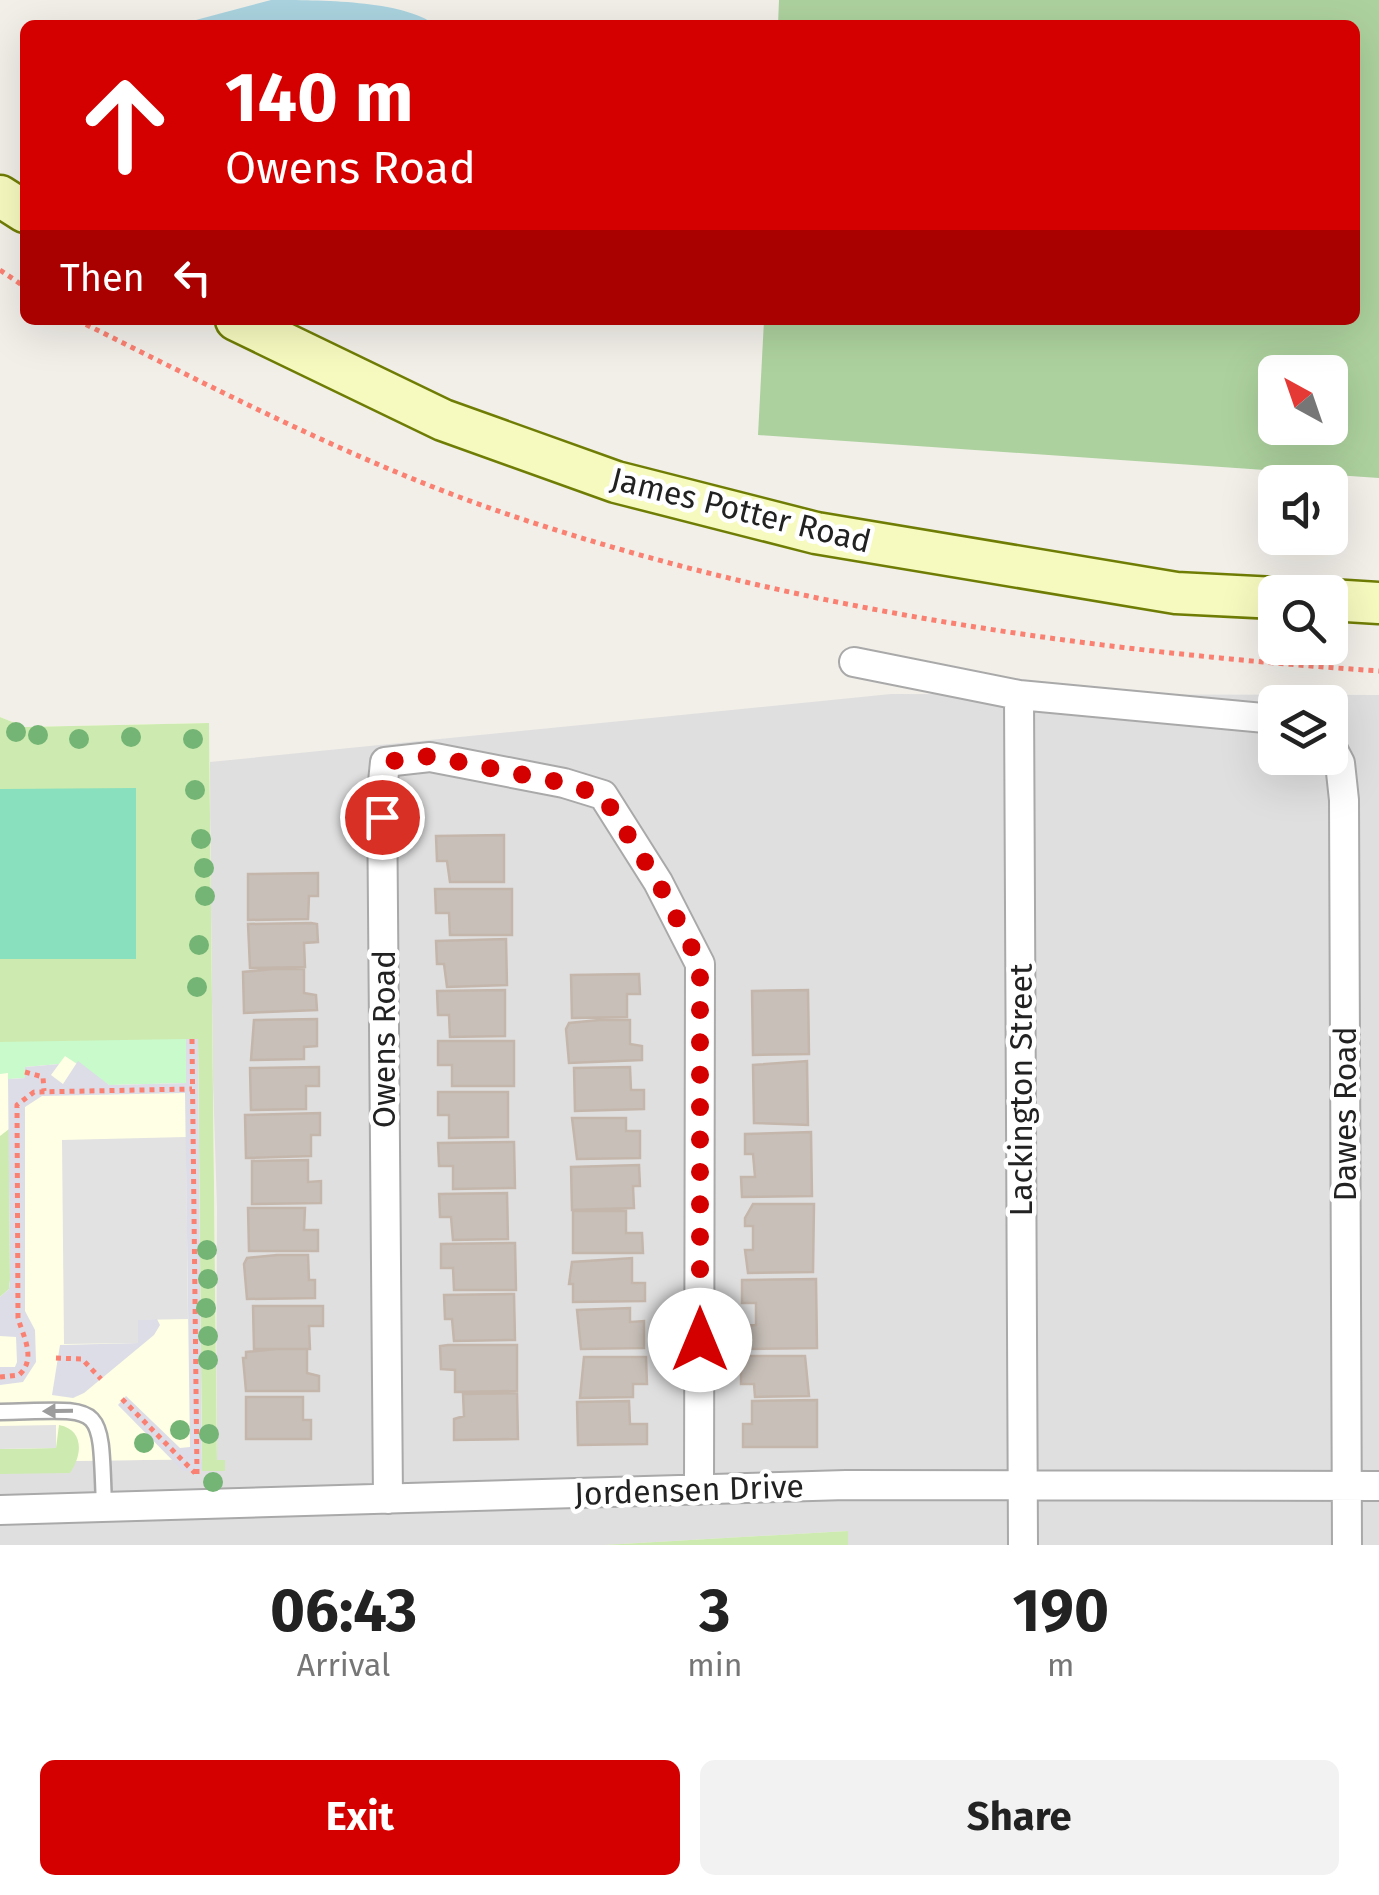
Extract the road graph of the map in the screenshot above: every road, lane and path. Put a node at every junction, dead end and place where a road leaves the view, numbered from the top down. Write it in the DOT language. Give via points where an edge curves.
graph roads {
  1 [pos="88,325"];
  2 [pos="246,325"];
  3 [pos="1258,597"];
  4 [pos="1348,601"];
  5 [pos="1379,603"];
  6 [pos="854,662"];
  7 [pos="1379,671"];
  8 [pos="1019,695"];
  9 [pos="1258,717"];
  10 [pos="1341,775"];
  11 [pos="192,1039"];
  12 [pos="26,1072"];
  13 [pos="192,1089"];
  14 [pos="44,1091"];
  15 [pos="56,1358"];
  16 [pos="0,1376"];
  17 [pos="102,1379"];
  18 [pos="122,1399"];
  19 [pos="0,1412"];
  20 [pos="1022,1484"];
  21 [pos="1346,1486"];
  22 [pos="1379,1486"];
  23 [pos="699,1490"];
  24 [pos="388,1499"];
  25 [pos="104,1507"];
  26 [pos="0,1510"];
  27 [pos="1023,1545"];
  28 [pos="1347,1545"];
  1 -- 7 [label="path" via="416,480 720,578 915,619"];
  2 -- 3 [label="main road, James Potter Road" via="443,420 616,482 816,534 1176,592"];
  4 -- 5 [label="main road"];
  6 -- 8 [label="street"];
  8 -- 9 [label="street"];
  8 -- 20 [label="street, Lackington Street"];
  10 -- 21 [label="street, Dawes Road"];
  11 -- 13 [label="path"];
  12 -- 14 [label="path" via="42,1078"];
  13 -- 14 [label="path"];
  13 -- 18 [label="path" via="197,1474"];
  14 -- 16 [label="path" via="25,1095 15,1110 18,1318 27,1337 27,1366 19,1375"];
  15 -- 17 [label="path" via="82,1359"];
  25 -- 19 [label="lane, one-way" via="101,1431 93,1417 78,1411"];
  20 -- 21 [label="street, Jordensen Drive"];
  20 -- 23 [label="street, Jordensen Drive"];
  20 -- 27 [label="street, Lackington Street"];
  21 -- 22 [label="street, Jordensen Drive"];
  21 -- 28 [label="street, Dawes Road"];
  23 -- 24 [label="street, Jordensen Drive"];
  23 -- 24 [label="street, Owens Road" via="700,964 603,796 430,756 385,762"];
  24 -- 25 [label="street, Jordensen Drive"];
  25 -- 26 [label="street, Jordensen Drive"];
}
